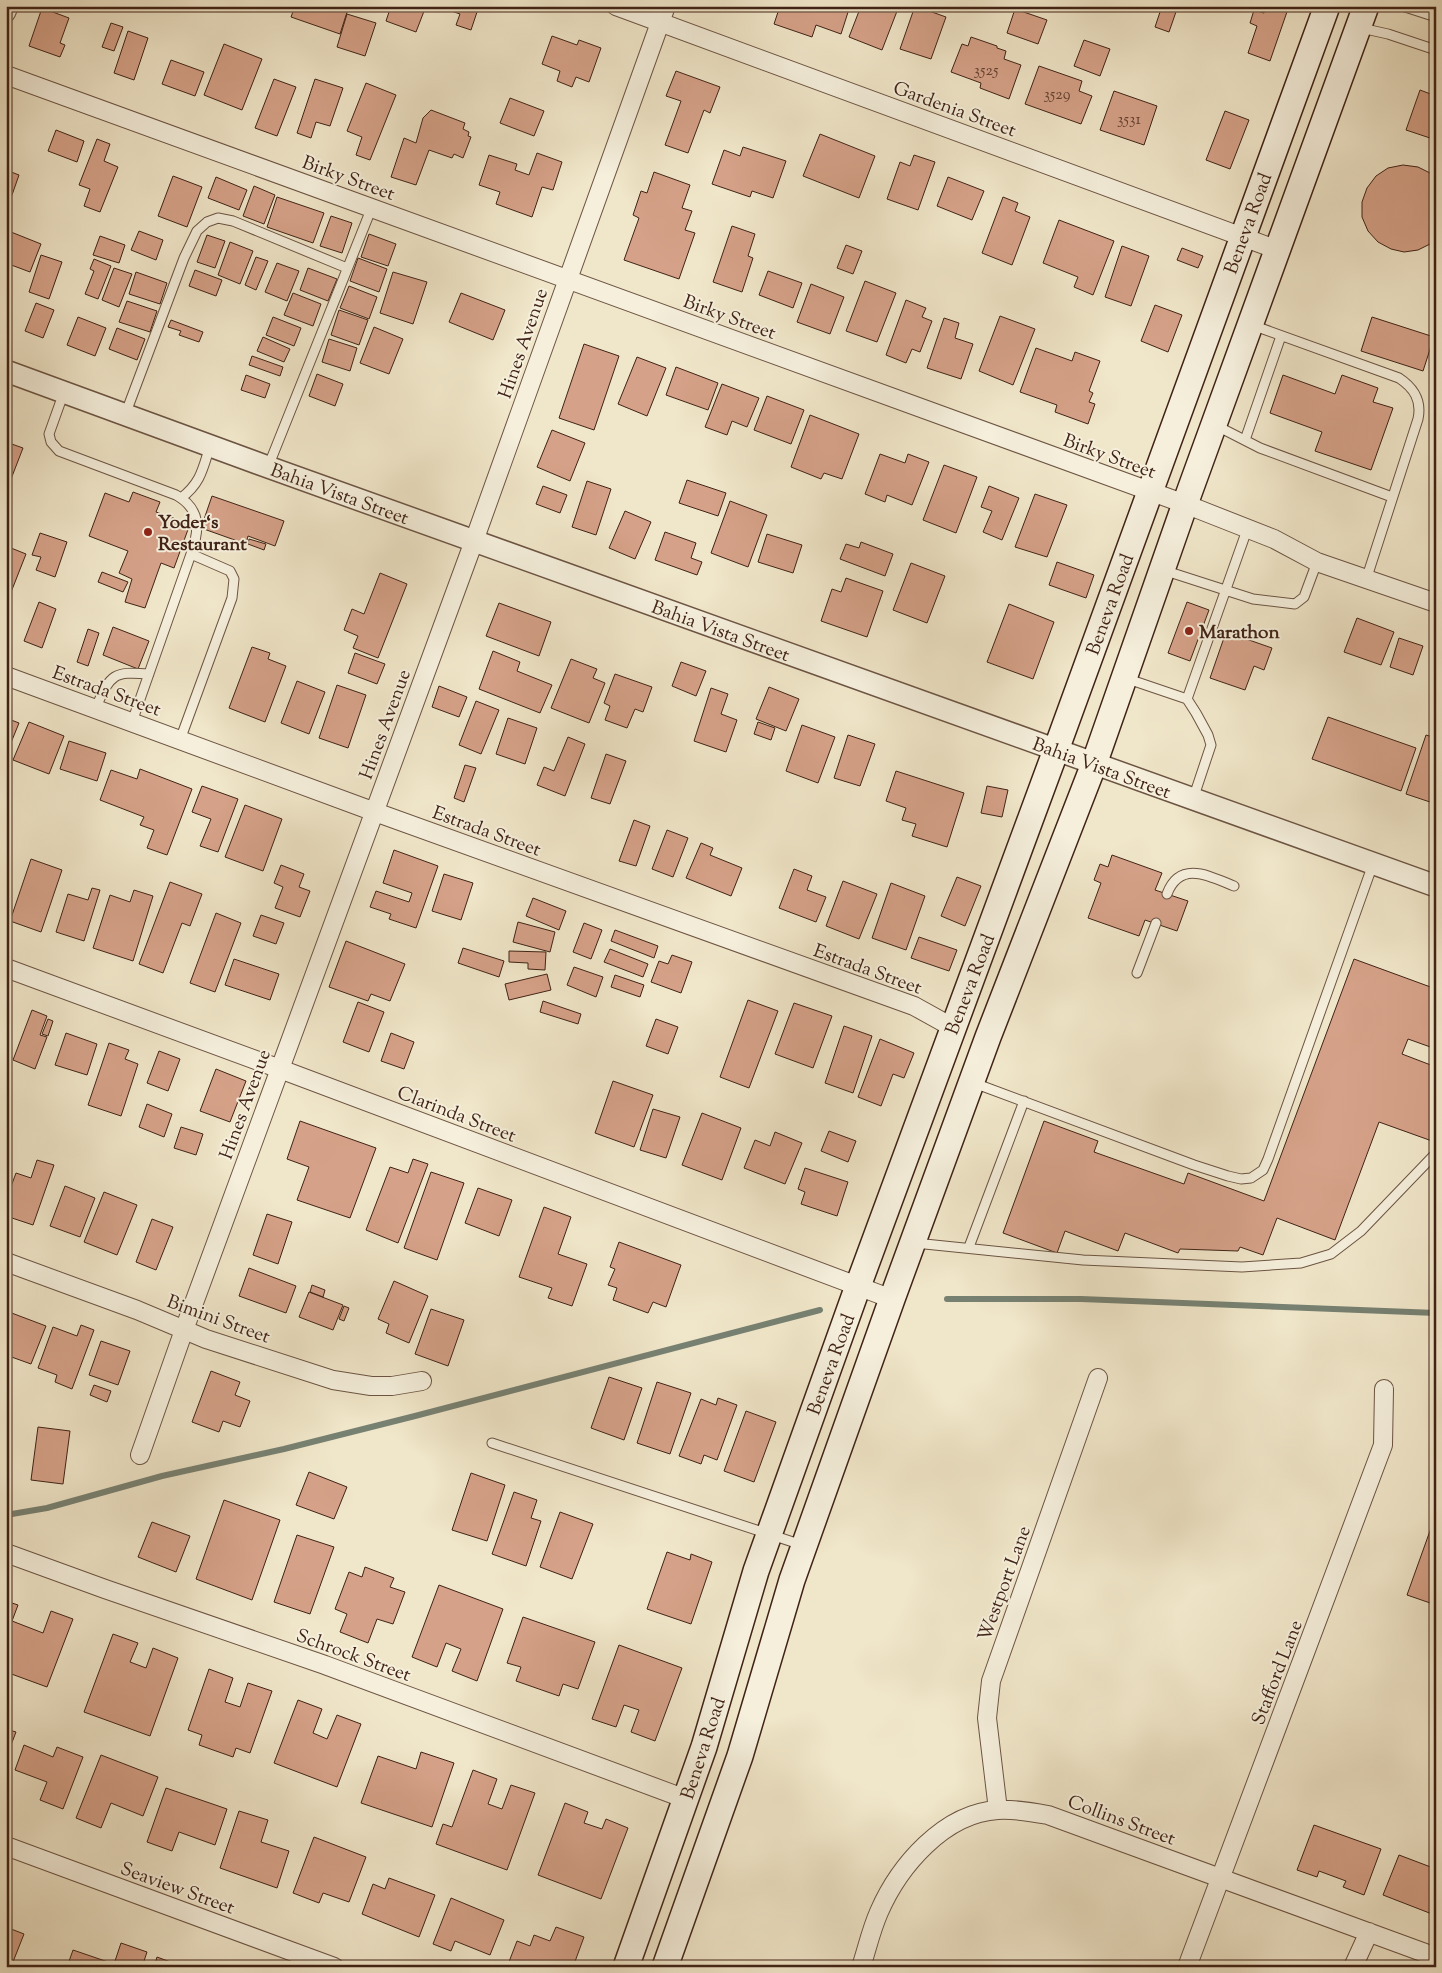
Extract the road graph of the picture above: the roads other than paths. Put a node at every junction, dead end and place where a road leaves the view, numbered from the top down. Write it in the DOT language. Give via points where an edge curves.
graph roads {
  1 [pos="9,6"];
  2 [pos="616,6"];
  3 [pos="1327,6"];
  4 [pos="1402,6"];
  5 [pos="6,13"];
  6 [pos="663,14"];
  7 [pos="1362,17"];
  8 [pos="1436,17"];
  9 [pos="1436,50"];
  10 [pos="6,75"];
  11 [pos="372,208"];
  12 [pos="1242,237"];
  13 [pos="1278,250"];
  14 [pos="348,268"];
  15 [pos="567,279"];
  16 [pos="1250,325"];
  17 [pos="1281,336"];
  18 [pos="6,371"];
  19 [pos="64,392"];
  20 [pos="125,415"];
  21 [pos="1214,425"];
  22 [pos="1245,440"];
  23 [pos="210,446"];
  24 [pos="268,467"];
  25 [pos="1149,492"];
  26 [pos="1392,497"];
  27 [pos="181,498"];
  28 [pos="1186,504"];
  29 [pos="1248,528"];
  30 [pos="474,541"];
  31 [pos="191,554"];
  32 [pos="1316,562"];
  33 [pos="1162,570"];
  34 [pos="1366,580"];
  35 [pos="1225,592"];
  36 [pos="1436,603"];
  37 [pos="149,674"];
  38 [pos="6,676"];
  39 [pos="1124,678"];
  40 [pos="1187,699"];
  41 [pos="95,708"];
  42 [pos="132,722"];
  43 [pos="180,740"];
  44 [pos="1056,750"];
  45 [pos="1094,764"];
  46 [pos="1193,800"];
  47 [pos="375,812"];
  48 [pos="1373,864"];
  49 [pos="1234,886"];
  50 [pos="1436,886"];
  51 [pos="1167,894"];
  52 [pos="1156,923"];
  53 [pos="6,968"];
  54 [pos="1137,973"];
  55 [pos="952,1027"];
  56 [pos="280,1068"];
  57 [pos="971,1082"];
  58 [pos="1024,1101"];
  59 [pos="1436,1153"];
  60 [pos="913,1243"];
  61 [pos="969,1247"];
  62 [pos="6,1262"];
  63 [pos="858,1286"];
  64 [pos="892,1298"];
  65 [pos="184,1330"];
  66 [pos="1098,1378"];
  67 [pos="422,1381"];
  68 [pos="1384,1389"];
  69 [pos="492,1443"];
  70 [pos="140,1455"];
  71 [pos="770,1533"];
  72 [pos="804,1546"];
  73 [pos="6,1553"];
  74 [pos="686,1799"];
  75 [pos="998,1810"];
  76 [pos="720,1812"];
  77 [pos="6,1846"];
  78 [pos="1221,1877"];
  79 [pos="1369,1932"];
  80 [pos="1436,1957"];
  81 [pos="334,1967"];
  82 [pos="626,1967"];
  83 [pos="665,1967"];
  84 [pos="861,1967"];
  85 [pos="1187,1967"];
  86 [pos="1353,1967"];
  1 -- 5 [label="street"];
  2 -- 6 [label="street, Gardenia Street"];
  3 -- 12 [label="main road, Beneva Road"];
  4 -- 8 [label="lane"];
  6 -- 12 [label="street, Gardenia Street"];
  6 -- 15 [label="street, Hines Avenue"];
  7 -- 9 [label="lane" via="1388,34"];
  7 -- 13 [label="main road, Beneva Road"];
  10 -- 11 [label="street, Birky Street"];
  11 -- 14 [label="lane"];
  11 -- 15 [label="street, Birky Street"];
  12 -- 13 [label="street, Gardenia Street"];
  12 -- 25 [label="main road, Beneva Road"];
  13 -- 16 [label="main road, Beneva Road"];
  14 -- 20 [label="lane" via="233,221 218,218 207,222 197,231 184,258"];
  14 -- 24 [label="lane"];
  15 -- 25 [label="street, Birky Street"];
  15 -- 30 [label="street, Hines Avenue"];
  16 -- 17 [label="lane"];
  16 -- 21 [label="main road, Beneva Road"];
  17 -- 22 [label="lane"];
  17 -- 26 [label="lane" via="1399,378 1416,394 1420,404 1418,419"];
  18 -- 19 [label="street, Bahia Vista Street"];
  19 -- 20 [label="street, Bahia Vista Street"];
  19 -- 27 [label="lane" via="50,434 51,442 59,451"];
  20 -- 23 [label="street, Bahia Vista Street"];
  21 -- 22 [label="lane"];
  21 -- 28 [label="main road, Beneva Road"];
  22 -- 26 [label="lane"];
  23 -- 24 [label="street, Bahia Vista Street"];
  23 -- 27 [label="lane" via="199,480"];
  24 -- 30 [label="street, Bahia Vista Street"];
  25 -- 28 [label="street, Birky Street"];
  25 -- 44 [label="main road, Beneva Road"];
  26 -- 34 [label="lane"];
  27 -- 31 [label="lane" via="195,511 197,530"];
  28 -- 29 [label="street, Birky Street"];
  28 -- 33 [label="main road, Beneva Road"];
  29 -- 32 [label="street, Birky Street"];
  29 -- 35 [label="lane"];
  30 -- 44 [label="street, Bahia Vista Street"];
  30 -- 47 [label="street, Hines Avenue"];
  31 -- 37 [label="lane"];
  31 -- 43 [label="lane" via="230,571 234,579 232,598"];
  32 -- 34 [label="street, Birky Street"];
  32 -- 35 [label="lane" via="1304,598 1295,604"];
  33 -- 35 [label="lane"];
  33 -- 39 [label="main road, Beneva Road"];
  34 -- 36 [label="street, Birky Street"];
  35 -- 40 [label="lane"];
  37 -- 41 [label="lane" via="129,672 116,675 108,682"];
  37 -- 42 [label="lane"];
  38 -- 41 [label="street, Estrada Street"];
  39 -- 40 [label="lane"];
  39 -- 45 [label="main road, Beneva Road"];
  40 -- 46 [label="lane" via="1211,745"];
  41 -- 42 [label="street, Estrada Street"];
  42 -- 43 [label="street, Estrada Street"];
  43 -- 47 [label="street, Estrada Street"];
  44 -- 45 [label="street, Bahia Vista Street"];
  44 -- 55 [label="main road, Beneva Road"];
  45 -- 46 [label="street, Bahia Vista Street"];
  45 -- 57 [label="main road, Beneva Road"];
  46 -- 48 [label="street, Bahia Vista Street"];
  47 -- 55 [label="street, Estrada Street" via="914,1006"];
  47 -- 56 [label="street, Hines Avenue"];
  48 -- 50 [label="street, Bahia Vista Street"];
  48 -- 58 [label="lane" via="1268,1159 1258,1174 1241,1179 1228,1176"];
  49 -- 51 [label="lane" via="1199,874 1186,874 1175,879"];
  52 -- 54 [label="lane"];
  53 -- 56 [label="street, Clarinda Street"];
  55 -- 63 [label="main road, Beneva Road"];
  56 -- 63 [label="street, Clarinda Street"];
  56 -- 65 [label="street, Hines Avenue"];
  57 -- 58 [label="lane"];
  57 -- 60 [label="main road, Beneva Road"];
  58 -- 61 [label="lane"];
  59 -- 61 [label="lane" via="1361,1230 1331,1254 1302,1263 1242,1267 1083,1260"];
  60 -- 61 [label="lane"];
  60 -- 64 [label="main road, Beneva Road"];
  62 -- 65 [label="street, Bimini Street"];
  63 -- 64 [label="street, Clarinda Street"];
  63 -- 71 [label="main road, Beneva Road"];
  64 -- 72 [label="main road, Beneva Road"];
  65 -- 67 [label="street, Bimini Street" via="333,1380 378,1386"];
  65 -- 70 [label="street, Hines Avenue"];
  66 -- 75 [label="street, Westport Lane" via="991,1681 987,1718"];
  68 -- 78 [label="street, Stafford Lane" via="1384,1445"];
  69 -- 71 [label="lane"];
  71 -- 72 [label="lane"];
  71 -- 74 [label="main road, Beneva Road"];
  72 -- 76 [label="main road, Beneva Road"];
  73 -- 74 [label="street, Schrock Street" via="325,1665"];
  74 -- 76 [label="main road"];
  74 -- 82 [label="main road, Beneva Road"];
  75 -- 78 [label="street, Collins Street" via="1048,1815"];
  75 -- 84 [label="street, Collins Street" via="976,1814 955,1823 909,1863 879,1912"];
  76 -- 83 [label="main road, Beneva Road"];
  77 -- 81 [label="street, Seaview Street"];
  78 -- 79 [label="street, Collins Street"];
  78 -- 85 [label="street, Stafford Lane"];
  79 -- 80 [label="street, Collins Street"];
  79 -- 86 [label="street"];
}
